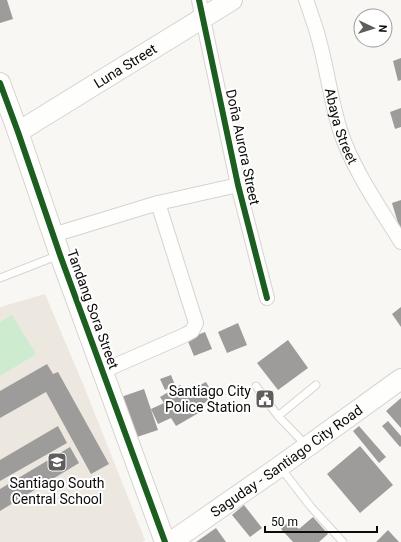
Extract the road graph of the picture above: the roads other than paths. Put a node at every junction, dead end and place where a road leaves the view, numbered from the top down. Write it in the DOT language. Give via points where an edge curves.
graph roads {
  1 [pos="232,0"];
  2 [pos="306,0"];
  3 [pos="201,9"];
  4 [pos="0,83"];
  5 [pos="18,132"];
  6 [pos="238,185"];
  7 [pos="158,203"];
  8 [pos="53,235"];
  9 [pos="401,242"];
  10 [pos="60,255"];
  11 [pos="0,278"];
  12 [pos="267,298"];
  13 [pos="103,371"];
  14 [pos="401,379"];
  15 [pos="256,386"];
  16 [pos="316,386"];
  17 [pos="278,416"];
  18 [pos="307,446"];
  19 [pos="279,467"];
  20 [pos="165,542"];
  21 [pos="171,542"];
  22 [pos="343,542"];
  1 -- 3 [label="street, Luna Street"];
  2 -- 9 [label="street, Abaya Street" via="322,51 340,131 355,164"];
  3 -- 5 [label="street, Luna Street"];
  3 -- 6 [label="street, Doña Aurora Street"];
  4 -- 5 [label="street, Tandang Sora Street"];
  5 -- 8 [label="street, Tandang Sora Street"];
  6 -- 7 [label="street"];
  6 -- 12 [label="street, Doña Aurora Street"];
  7 -- 8 [label="street"];
  7 -- 13 [label="street" via="196,324 192,331 185,335"];
  8 -- 10 [label="street, Tandang Sora Street"];
  10 -- 11 [label="lane"];
  10 -- 13 [label="street, Tandang Sora Street"];
  13 -- 20 [label="street, Tandang Sora Street"];
  14 -- 18 [label="street, Saguday - Santiago City Road"];
  15 -- 17 [label="lane"];
  16 -- 17 [label="lane"];
  17 -- 18 [label="lane"];
  18 -- 19 [label="street, Saguday - Santiago City Road"];
  19 -- 21 [label="street, Saguday - Santiago City Road"];
  19 -- 22 [label="lane"];
}
